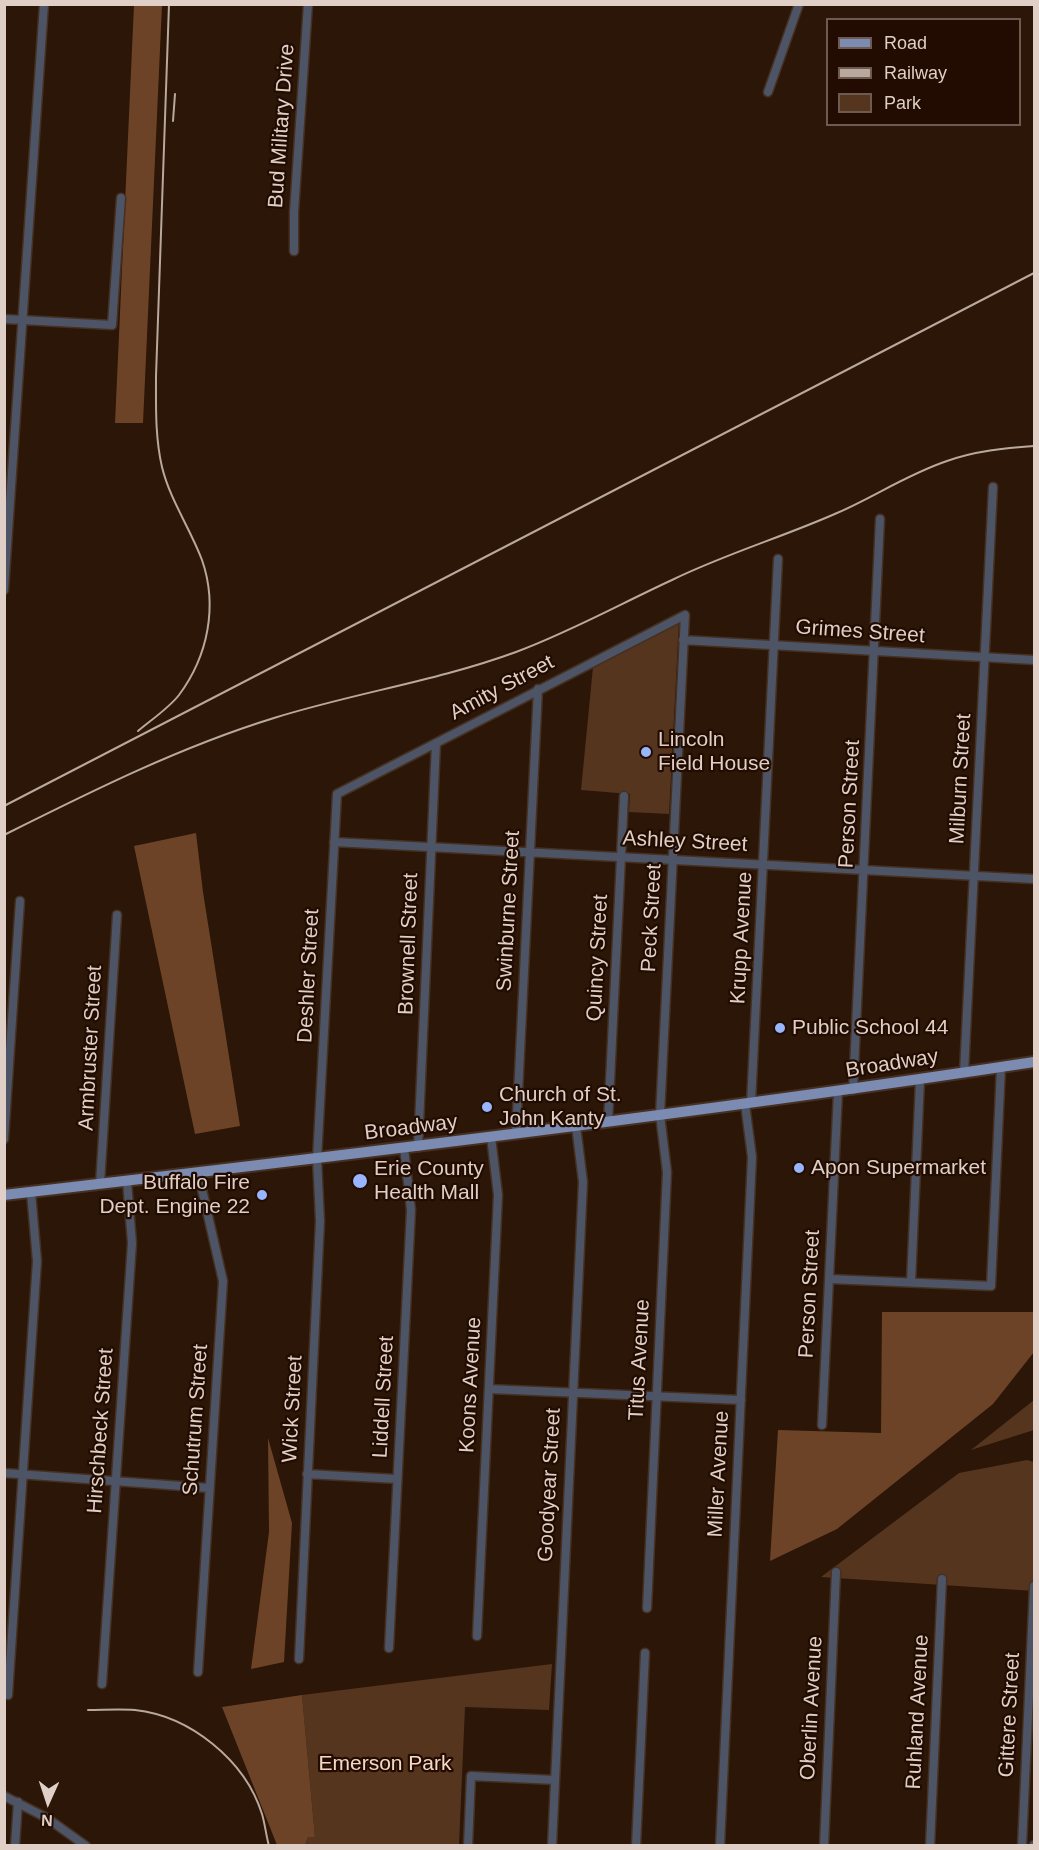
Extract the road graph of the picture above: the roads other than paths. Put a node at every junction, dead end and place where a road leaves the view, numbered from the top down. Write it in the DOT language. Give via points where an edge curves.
graph roads {
  1 [pos="44,4"];
  2 [pos="308,4"];
  3 [pos="799,4"];
  4 [pos="768,92"];
  5 [pos="122,198"];
  6 [pos="294,250"];
  7 [pos="4,319"];
  8 [pos="22,320"];
  9 [pos="993,487"];
  10 [pos="880,519"];
  11 [pos="778,559"];
  12 [pos="4,590"];
  13 [pos="684,615"];
  14 [pos="683,640"];
  15 [pos="774,644"];
  16 [pos="875,651"];
  17 [pos="986,657"];
  18 [pos="1035,660"];
  19 [pos="538,689"];
  20 [pos="436,743"];
  21 [pos="337,794"];
  22 [pos="624,796"];
  23 [pos="334,842"];
  24 [pos="432,847"];
  25 [pos="529,852"];
  26 [pos="621,857"];
  27 [pos="673,859"];
  28 [pos="763,864"];
  29 [pos="865,870"];
  30 [pos="974,876"];
  31 [pos="1035,879"];
  32 [pos="20,901"];
  33 [pos="117,915"];
  34 [pos="1035,1062"];
  35 [pos="1001,1067"];
  36 [pos="964,1073"];
  37 [pos="920,1080"];
  38 [pos="853,1090"];
  39 [pos="838,1092"];
  40 [pos="748,1104"];
  41 [pos="660,1115"];
  42 [pos="608,1122"];
  43 [pos="576,1126"];
  44 [pos="516,1134"];
  45 [pos="491,1137"];
  46 [pos="4,1139"];
  47 [pos="418,1147"];
  48 [pos="404,1148"];
  49 [pos="317,1160"];
  50 [pos="198,1172"];
  51 [pos="126,1181"];
  52 [pos="100,1184"];
  53 [pos="31,1192"];
  54 [pos="4,1195"];
  55 [pos="829,1279"];
  56 [pos="911,1282"];
  57 [pos="489,1389"];
  58 [pos="573,1392"];
  59 [pos="656,1396"];
  60 [pos="741,1400"];
  61 [pos="822,1425"];
  62 [pos="4,1473"];
  63 [pos="23,1474"];
  64 [pos="308,1474"];
  65 [pos="397,1479"];
  66 [pos="115,1480"];
  67 [pos="209,1488"];
  68 [pos="836,1572"];
  69 [pos="942,1580"];
  70 [pos="1034,1586"];
  71 [pos="647,1608"];
  72 [pos="477,1636"];
  73 [pos="389,1648"];
  74 [pos="645,1653"];
  75 [pos="299,1659"];
  76 [pos="198,1672"];
  77 [pos="102,1684"];
  78 [pos="8,1695"];
  79 [pos="555,1780"];
  80 [pos="4,1796"];
  81 [pos="18,1802"];
  82 [pos="15,1845"];
  83 [pos="86,1845"];
  84 [pos="468,1845"];
  85 [pos="552,1845"];
  86 [pos="636,1845"];
  87 [pos="720,1845"];
  88 [pos="824,1845"];
  89 [pos="930,1845"];
  90 [pos="1022,1845"];
  1 -- 8 [label="street"];
  2 -- 6 [label="street, Bud Military Drive"];
  3 -- 4 [label="street"];
  5 -- 8 [label="street" via="112,325"];
  7 -- 8 [label="street"];
  8 -- 12 [label="street"];
  9 -- 17 [label="street, Milburn Street"];
  10 -- 16 [label="street, Person Street"];
  11 -- 15 [label="street, Krupp Avenue"];
  13 -- 14 [label="street, Peck Street"];
  13 -- 19 [label="street, Amity Street"];
  14 -- 15 [label="street, Grimes Street"];
  14 -- 27 [label="street, Peck Street"];
  15 -- 16 [label="street, Grimes Street"];
  15 -- 28 [label="street, Krupp Avenue"];
  16 -- 17 [label="street, Grimes Street"];
  16 -- 29 [label="street, Person Street"];
  17 -- 18 [label="street, Grimes Street"];
  17 -- 30 [label="street, Milburn Street"];
  19 -- 20 [label="street, Amity Street"];
  19 -- 25 [label="street, Swinburne Street"];
  20 -- 21 [label="street, Amity Street"];
  20 -- 24 [label="street, Brownell Street"];
  21 -- 23 [label="street, Deshler Street"];
  22 -- 26 [label="street, Quincy Street"];
  23 -- 24 [label="street, Ashley Street"];
  23 -- 49 [label="street, Deshler Street"];
  24 -- 25 [label="street, Ashley Street"];
  24 -- 47 [label="street, Brownell Street"];
  25 -- 26 [label="street, Ashley Street"];
  25 -- 44 [label="street, Swinburne Street"];
  26 -- 27 [label="street, Ashley Street"];
  26 -- 42 [label="street, Quincy Street"];
  27 -- 28 [label="street, Ashley Street"];
  27 -- 41 [label="street, Peck Street"];
  28 -- 29 [label="street, Ashley Street"];
  28 -- 40 [label="street, Krupp Avenue"];
  29 -- 30 [label="street, Ashley Street"];
  29 -- 38 [label="street, Person Street"];
  30 -- 31 [label="street, Ashley Street"];
  30 -- 36 [label="street, Milburn Street"];
  32 -- 46 [label="street"];
  33 -- 52 [label="street, Armbruster Street"];
  34 -- 35 [label="main road, Broadway"];
  35 -- 36 [label="main road, Broadway"];
  35 -- 56 [label="street" via="991,1286"];
  36 -- 37 [label="main road, Broadway"];
  37 -- 38 [label="main road, Broadway"];
  37 -- 56 [label="street"];
  38 -- 39 [label="main road, Broadway"];
  39 -- 40 [label="main road, Broadway"];
  39 -- 55 [label="street, Person Street"];
  40 -- 41 [label="main road, Broadway"];
  40 -- 60 [label="street, Miller Avenue" via="752,1157"];
  41 -- 42 [label="main road, Broadway"];
  41 -- 59 [label="street, Titus Avenue" via="667,1172"];
  42 -- 43 [label="main road, Broadway"];
  43 -- 44 [label="main road, Broadway"];
  43 -- 58 [label="street, Goodyear Street" via="582,1182"];
  44 -- 45 [label="main road, Broadway"];
  45 -- 47 [label="main road, Broadway"];
  45 -- 57 [label="street, Koons Avenue" via="498,1195"];
  47 -- 48 [label="main road, Broadway"];
  48 -- 49 [label="main road, Broadway"];
  48 -- 65 [label="street, Liddell Street" via="411,1210"];
  49 -- 50 [label="main road, Broadway"];
  49 -- 64 [label="street, Wick Street" via="320,1221"];
  50 -- 51 [label="main road, Broadway"];
  50 -- 67 [label="street, Schutrum Street" via="223,1281"];
  51 -- 52 [label="main road, Broadway"];
  51 -- 66 [label="street, Hirschbeck Street" via="132,1243"];
  52 -- 53 [label="main road, Broadway"];
  53 -- 54 [label="main road, Broadway"];
  53 -- 63 [label="street" via="37,1261"];
  55 -- 56 [label="street"];
  55 -- 61 [label="street, Person Street"];
  57 -- 58 [label="street"];
  57 -- 72 [label="street, Koons Avenue"];
  58 -- 59 [label="street"];
  58 -- 79 [label="street, Goodyear Street"];
  59 -- 60 [label="street"];
  59 -- 71 [label="street, Titus Avenue"];
  60 -- 87 [label="street, Miller Avenue"];
  62 -- 63 [label="street"];
  63 -- 66 [label="street"];
  63 -- 78 [label="street"];
  64 -- 65 [label="street"];
  64 -- 75 [label="street, Wick Street"];
  65 -- 73 [label="street, Liddell Street"];
  66 -- 67 [label="street"];
  66 -- 77 [label="street, Hirschbeck Street"];
  67 -- 76 [label="street, Schutrum Street"];
  68 -- 88 [label="street, Oberlin Avenue"];
  69 -- 89 [label="street, Ruhland Avenue"];
  70 -- 90 [label="street, Gittere Street"];
  74 -- 86 [label="street"];
  79 -- 84 [label="street" via="471,1776"];
  79 -- 85 [label="street, Goodyear Street"];
  80 -- 81 [label="street"];
  81 -- 82 [label="street"];
  81 -- 83 [label="street"];
}
